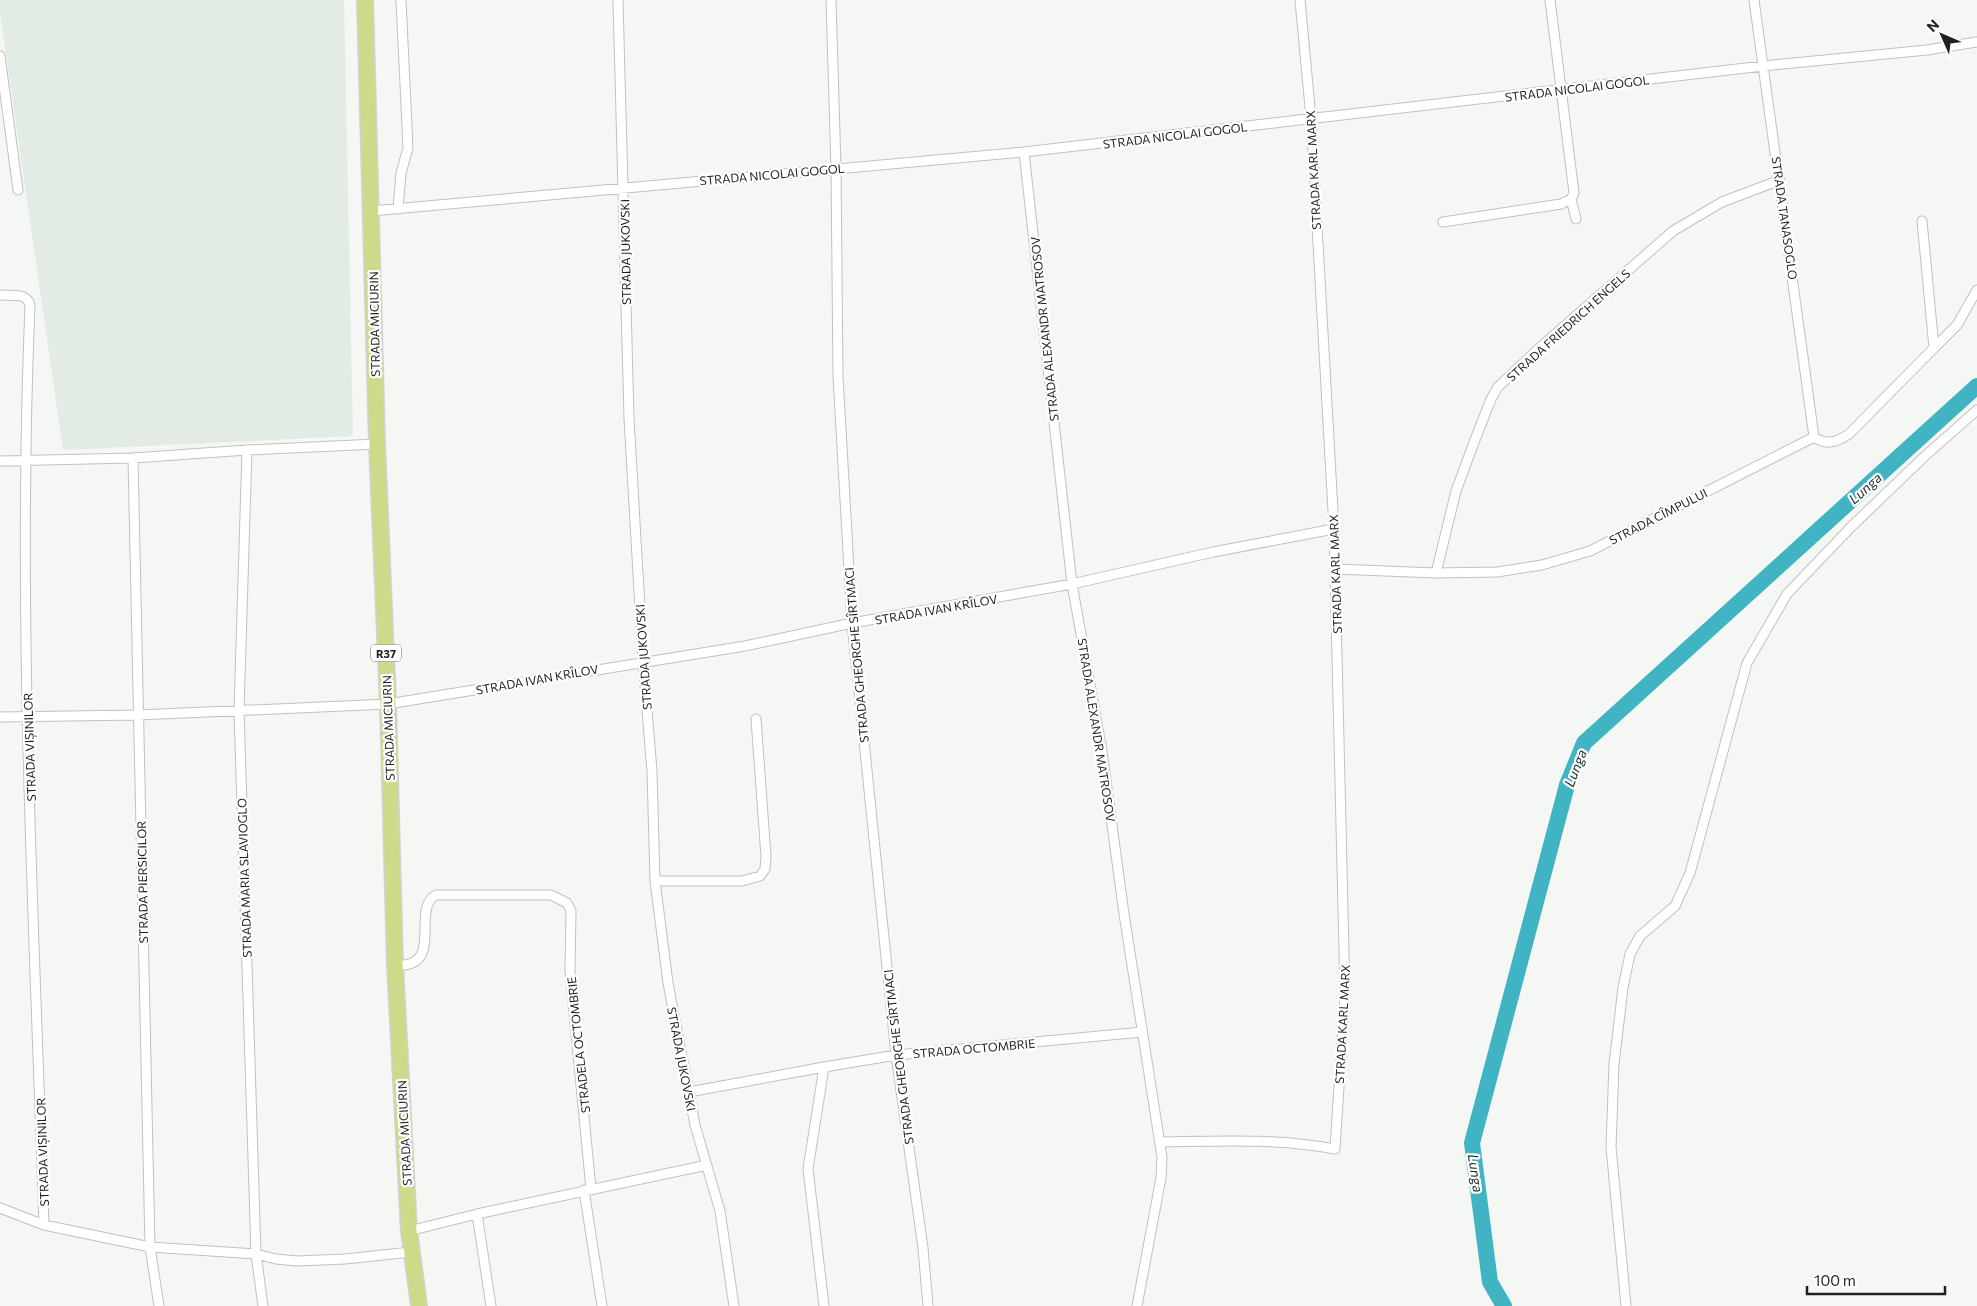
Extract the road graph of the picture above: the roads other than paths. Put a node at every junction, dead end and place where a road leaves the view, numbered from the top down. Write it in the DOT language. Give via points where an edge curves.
graph roads {
  1 [pos="366,0"];
  2 [pos="401,0"];
  3 [pos="618,0"];
  4 [pos="831,0"];
  5 [pos="1300,0"];
  6 [pos="1550,0"];
  7 [pos="1754,0"];
  8 [pos="1977,42"];
  9 [pos="0,56"];
  10 [pos="1763,66"];
  11 [pos="1560,90"];
  12 [pos="1311,118"];
  13 [pos="1024,152"];
  14 [pos="836,168"];
  15 [pos="1780,180"];
  16 [pos="624,188"];
  17 [pos="18,190"];
  18 [pos="1571,199"];
  19 [pos="398,209"];
  20 [pos="371,211"];
  21 [pos="1576,219"];
  22 [pos="1922,221"];
  23 [pos="1443,222"];
  24 [pos="1977,290"];
  25 [pos="0,295"];
  26 [pos="1934,348"];
  27 [pos="1977,410"];
  28 [pos="1814,437"];
  29 [pos="377,444"];
  30 [pos="247,450"];
  31 [pos="133,458"];
  32 [pos="25,460"];
  33 [pos="0,461"];
  34 [pos="1334,529"];
  35 [pos="1335,569"];
  36 [pos="1436,573"];
  37 [pos="1072,584"];
  38 [pos="852,624"];
  39 [pos="643,661"];
  40 [pos="388,704"];
  41 [pos="239,710"];
  42 [pos="138,715"];
  43 [pos="27,716"];
  44 [pos="0,717"];
  45 [pos="756,719"];
  46 [pos="655,881"];
  47 [pos="395,965"];
  48 [pos="1142,1032"];
  49 [pos="896,1055"];
  50 [pos="824,1066"];
  51 [pos="689,1092"];
  52 [pos="1160,1142"];
  53 [pos="707,1164"];
  54 [pos="588,1189"];
  55 [pos="0,1208"];
  56 [pos="477,1214"];
  57 [pos="44,1225"];
  58 [pos="408,1231"];
  59 [pos="150,1247"];
  60 [pos="411,1252"];
  61 [pos="256,1254"];
  62 [pos="159,1306"];
  63 [pos="263,1306"];
  64 [pos="419,1306"];
  65 [pos="491,1306"];
  66 [pos="602,1306"];
  67 [pos="734,1306"];
  68 [pos="824,1306"];
  69 [pos="928,1306"];
  70 [pos="1137,1306"];
  71 [pos="1626,1306"];
  1 -- 20 [label="main road, STRADA MICIURIN / R37"];
  2 -- 19 [label="street" via="408,148 401,173"];
  3 -- 16 [label="street, STRADA JUKOVSKI"];
  4 -- 14 [label="street, STRADA GHEORGHE SÎRTMACI"];
  5 -- 12 [label="street, STRADA KARL MARX"];
  6 -- 11 [label="street"];
  7 -- 10 [label="street, STRADA TANASOGLO"];
  8 -- 10 [label="street, STRADA NICOLAI GOGOL"];
  9 -- 17 [label="street"];
  10 -- 11 [label="street, STRADA NICOLAI GOGOL"];
  10 -- 15 [label="street, STRADA TANASOGLO"];
  11 -- 12 [label="street, STRADA NICOLAI GOGOL"];
  11 -- 18 [label="street" via="1574,193"];
  12 -- 13 [label="street, STRADA NICOLAI GOGOL"];
  12 -- 34 [label="street, STRADA KARL MARX"];
  13 -- 14 [label="street, STRADA NICOLAI GOGOL"];
  13 -- 37 [label="street, STRADA ALEXANDR MATROSOV"];
  14 -- 16 [label="street, STRADA NICOLAI GOGOL"];
  14 -- 38 [label="street, STRADA GHEORGHE SÎRTMACI" via="838,376"];
  15 -- 28 [label="street, STRADA TANASOGLO"];
  15 -- 36 [label="street, STRADA FRIEDRICH ENGELS" via="1722,202 1673,231 1498,387 1456,491"];
  16 -- 19 [label="street, STRADA NICOLAI GOGOL"];
  16 -- 39 [label="street, STRADA JUKOVSKI" via="629,418"];
  18 -- 21 [label="street"];
  18 -- 23 [label="street" via="1561,204"];
  19 -- 20 [label="street, STRADA NICOLAI GOGOL"];
  20 -- 29 [label="main road, STRADA MICIURIN / R37"];
  22 -- 26 [label="street"];
  24 -- 26 [label="street" via="1957,324"];
  25 -- 32 [label="street, STRADA VIȘINILOR" via="24,296 30,305"];
  26 -- 28 [label="street" via="1849,434 1834,443"];
  27 -- 71 [label="street" via="1858,520 1787,594 1747,663 1690,873 1675,906 1640,936 1630,954 1614,1064 1610,1147"];
  28 -- 36 [label="street, STRADA CÎMPULUI" via="1590,551 1542,565 1497,572"];
  29 -- 30 [label="street"];
  29 -- 40 [label="main road, STRADA MICIURIN / R37"];
  30 -- 31 [label="street"];
  30 -- 41 [label="street, STRADA MARIA SLAVIOGLO"];
  31 -- 32 [label="street"];
  31 -- 42 [label="street, STRADA PIERSICILOR"];
  32 -- 33 [label="street"];
  32 -- 43 [label="street, STRADA VIȘINILOR"];
  34 -- 35 [label="street, STRADA KARL MARX"];
  34 -- 37 [label="street, STRADA IVAN KRÎLOV"];
  35 -- 36 [label="street, STRADA CÎMPULUI"];
  35 -- 52 [label="street, STRADA KARL MARX" via="1345,994 1335,1149 1266,1140"];
  37 -- 38 [label="street, STRADA IVAN KRÎLOV"];
  37 -- 48 [label="street, STRADA ALEXANDR MATROSOV" via="1102,750"];
  38 -- 39 [label="street, STRADA IVAN KRÎLOV" via="745,646"];
  38 -- 49 [label="street, STRADA GHEORGHE SÎRTMACI"];
  39 -- 40 [label="street, STRADA IVAN KRÎLOV"];
  39 -- 46 [label="street, STRADA JUKOVSKI" via="652,771"];
  40 -- 41 [label="street, STRADA IVAN KRÎLOV"];
  40 -- 47 [label="main road, STRADA MICIURIN / R37"];
  41 -- 42 [label="street, STRADA IVAN KRÎLOV"];
  41 -- 61 [label="street, STRADA MARIA SLAVIOGLO"];
  42 -- 43 [label="street, STRADA IVAN KRÎLOV"];
  42 -- 59 [label="street, STRADA PIERSICILOR"];
  43 -- 44 [label="street, STRADA IVAN KRÎLOV"];
  43 -- 57 [label="street, STRADA VIȘINILOR"];
  45 -- 46 [label="street" via="765,869 760,876 742,881"];
  46 -- 51 [label="street, STRADA JUKOVSKI" via="668,983"];
  47 -- 54 [label="street, STRADELA OCTOMBRIE" via="406,966 415,962 422,953 427,904 436,895 551,895 567,903 571,911 570,971"];
  47 -- 58 [label="main road, STRADA MICIURIN / R37"];
  48 -- 49 [label="street, STRADA OCTOMBRIE"];
  48 -- 52 [label="street, STRADA ALEXANDR MATROSOV"];
  49 -- 50 [label="street, STRADA OCTOMBRIE"];
  49 -- 69 [label="street, STRADA GHEORGHE SÎRTMACI"];
  50 -- 51 [label="street, STRADA OCTOMBRIE"];
  50 -- 68 [label="street" via="808,1169"];
  51 -- 53 [label="street, STRADA JUKOVSKI" via="694,1124"];
  52 -- 70 [label="street, STRADA ALEXANDR MATROSOV" via="1161,1178"];
  53 -- 54 [label="street"];
  53 -- 67 [label="street, STRADA JUKOVSKI" via="720,1211"];
  54 -- 56 [label="street"];
  54 -- 66 [label="street, STRADELA OCTOMBRIE"];
  55 -- 57 [label="street"];
  56 -- 58 [label="street"];
  56 -- 65 [label="street"];
  57 -- 59 [label="street"];
  58 -- 60 [label="main road, STRADA MICIURIN / R37"];
  59 -- 61 [label="street"];
  59 -- 62 [label="street, STRADA PIERSICILOR"];
  60 -- 61 [label="street" via="345,1260 297,1261"];
  60 -- 64 [label="main road, STRADA MICIURIN / R37"];
  61 -- 63 [label="street, STRADA MARIA SLAVIOGLO"];
}
